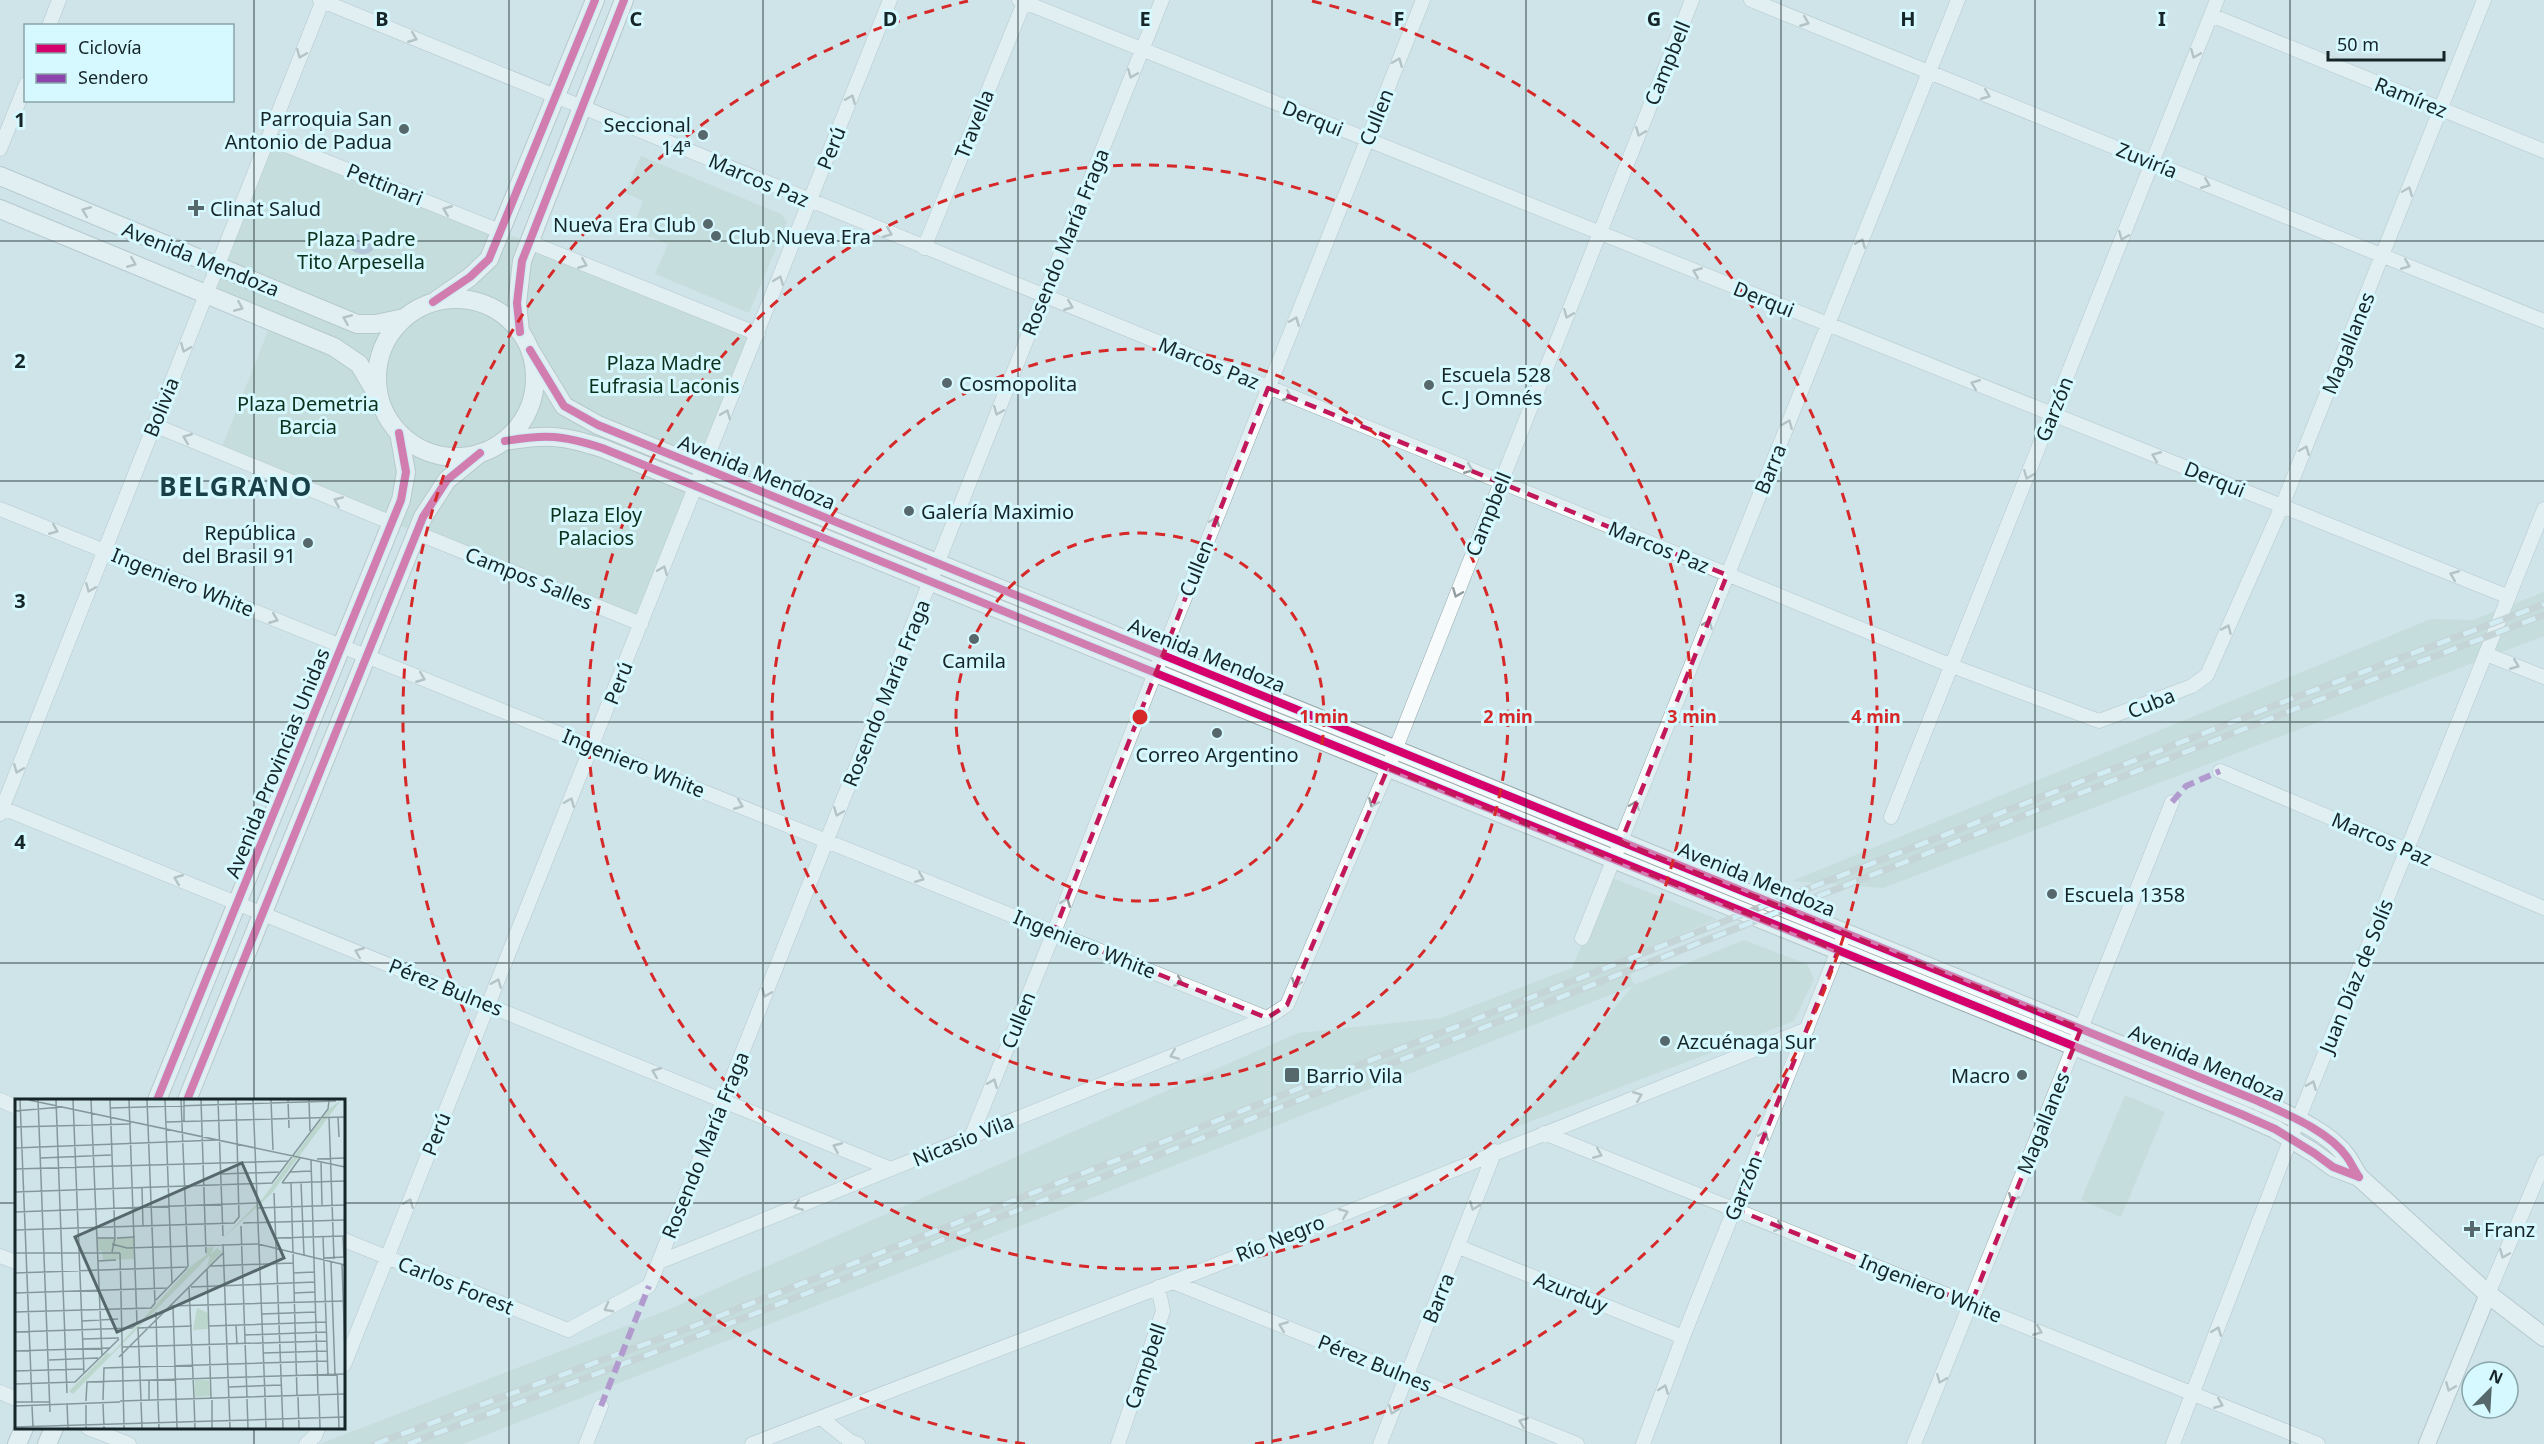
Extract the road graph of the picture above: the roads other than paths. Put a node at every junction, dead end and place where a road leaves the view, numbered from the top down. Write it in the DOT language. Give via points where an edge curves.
graph roads {
  1 [pos="59,0"];
  2 [pos="322,0"];
  3 [pos="595,0"];
  4 [pos="624,0"];
  5 [pos="890,0"];
  6 [pos="1162,0"];
  7 [pos="1423,0"];
  8 [pos="1692,0"];
  9 [pos="1751,0"];
  10 [pos="1958,0"];
  11 [pos="2217,0"];
  12 [pos="2484,0"];
  13 [pos="1022,1"];
  14 [pos="2211,15"];
  15 [pos="50,24"];
  16 [pos="1142,49"];
  17 [pos="1929,72"];
  18 [pos="24,89"];
  19 [pos="556,96"];
  20 [pos="582,106"];
  21 [pos="2441,109"];
  22 [pos="268,138"];
  23 [pos="1367,140"];
  24 [pos="0,149"];
  25 [pos="2544,151"];
  26 [pos="2152,162"];
  27 [pos="0,176"];
  28 [pos="810,201"];
  29 [pos="0,209"];
  30 [pos="502,232"];
  31 [pos="1600,233"];
  32 [pos="529,242"];
  33 [pos="924,248"];
  34 [pos="2383,255"];
  35 [pos="218,265"];
  36 [pos="206,294"];
  37 [pos="1044,296"];
  38 [pos="433,302"];
  39 [pos="404,318"];
  40 [pos="2544,321"];
  41 [pos="1828,325"];
  42 [pos="520,332"];
  43 [pos="758,334"];
  44 [pos="530,350"];
  45 [pos="1268,387"];
  46 [pos="380,400"];
  47 [pos="2052,414"];
  48 [pos="154,425"];
  49 [pos="399,433"];
  50 [pos="505,441"];
  51 [pos="480,453"];
  52 [pos="704,468"];
  53 [pos="1501,482"];
  54 [pos="697,487"];
  55 [pos="2282,506"];
  56 [pos="0,509"];
  57 [pos="2544,509"];
  58 [pos="392,523"];
  59 [pos="417,533"];
  60 [pos="104,550"];
  61 [pos="938,563"];
  62 [pos="1728,574"];
  63 [pos="930,582"];
  64 [pos="2509,597"];
  65 [pos="641,624"];
  66 [pos="342,646"];
  67 [pos="2486,654"];
  68 [pos="1162,655"];
  69 [pos="367,656"];
  70 [pos="1952,666"];
  71 [pos="1154,673"];
  72 [pos="2544,677"];
  73 [pos="2202,681"];
  74 [pos="2099,721"];
  75 [pos="592,746"];
  76 [pos="1395,749"];
  77 [pos="1388,768"];
  78 [pos="2220,771"];
  79 [pos="2172,802"];
  80 [pos="1,810"];
  81 [pos="1891,817"];
  82 [pos="827,841"];
  83 [pos="1621,842"];
  84 [pos="2407,850"];
  85 [pos="1614,860"];
  86 [pos="238,903"];
  87 [pos="2544,908"];
  88 [pos="263,913"];
  89 [pos="1054,932"];
  90 [pos="1845,933"];
  91 [pos="1582,938"];
  92 [pos="1838,951"];
  93 [pos="488,1005"];
  94 [pos="1267,1018"];
  95 [pos="1807,1029"];
  96 [pos="2081,1029"];
  97 [pos="2074,1046"];
  98 [pos="158,1099"];
  99 [pos="188,1099"];
  100 [pos="723,1099"];
  101 [pos="0,1100"];
  102 [pos="15,1107"];
  103 [pos="2298,1120"];
  104 [pos="1544,1133"];
  105 [pos="971,1137"];
  106 [pos="2290,1139"];
  107 [pos="1495,1151"];
  108 [pos="2544,1162"];
  109 [pos="891,1169"];
  110 [pos="2359,1177"];
  111 [pos="1735,1209"];
  112 [pos="345,1239"];
  113 [pos="1459,1246"];
  114 [pos="0,1256"];
  115 [pos="387,1257"];
  116 [pos="15,1262"];
  117 [pos="659,1262"];
  118 [pos="1173,1282"];
  119 [pos="649,1286"];
  120 [pos="1158,1287"];
  121 [pos="2488,1294"];
  122 [pos="1971,1304"];
  123 [pos="1683,1337"];
  124 [pos="2544,1337"];
  125 [pos="345,1362"];
  126 [pos="1406,1375"];
  127 [pos="0,1392"];
  128 [pos="2192,1394"];
  129 [pos="15,1398"];
  130 [pos="601,1406"];
  131 [pos="820,1418"];
  132 [pos="24,1429"];
  133 [pos="54,1429"];
  134 [pos="91,1429"];
  135 [pos="852,1443"];
  136 [pos="17,1444"];
  137 [pos="47,1444"];
  138 [pos="129,1444"];
  139 [pos="586,1444"];
  140 [pos="752,1444"];
  141 [pos="1118,1444"];
  142 [pos="1380,1444"];
  143 [pos="1577,1444"];
  144 [pos="1643,1444"];
  145 [pos="1914,1444"];
  146 [pos="2173,1444"];
  147 [pos="2318,1444"];
  148 [pos="2427,1444"];
  1 -- 15 [label="street"];
  2 -- 19 [label="street, Marcos Paz, one-way"];
  2 -- 22 [label="street, Bolivia, one-way"];
  3 -- 19 [label="main road"];
  4 -- 20 [label="main road"];
  28 -- 5 [label="street, Perú, one-way"];
  6 -- 16 [label="street, Rosendo María Fraga"];
  23 -- 7 [label="street, Cullen, one-way"];
  8 -- 31 [label="street, Campbell, one-way"];
  9 -- 17 [label="street, Zuviría, one-way"];
  10 -- 17 [label="street, Barra"];
  11 -- 14 [label="street, Garzón"];
  12 -- 21 [label="street, Magallanes"];
  13 -- 16 [label="street, Derqui"];
  13 -- 33 [label="street, Travella"];
  14 -- 21 [label="street, Ramírez"];
  14 -- 26 [label="street, Garzón, one-way"];
  16 -- 23 [label="street, Derqui"];
  16 -- 37 [label="street, Rosendo María Fraga, one-way"];
  17 -- 26 [label="street, Zuviría, one-way"];
  41 -- 17 [label="street, Barra, one-way"];
  18 -- 24 [label="street"];
  19 -- 20 [label="street, Marcos Paz"];
  19 -- 30 [label="main road"];
  20 -- 28 [label="street, Marcos Paz"];
  20 -- 32 [label="main road"];
  21 -- 25 [label="street, Ramírez"];
  34 -- 21 [label="street, Magallanes, one-way"];
  30 -- 22 [label="street, Pettinari, one-way"];
  22 -- 35 [label="street, Bolivia"];
  23 -- 31 [label="street, Derqui"];
  45 -- 23 [label="street, Cullen, one-way"];
  26 -- 34 [label="street, Zuviría, one-way"];
  26 -- 47 [label="street, Garzón, one-way"];
  35 -- 27 [label="main road, Avenida Mendoza, one-way"];
  28 -- 33 [label="street, Marcos Paz, one-way"];
  43 -- 28 [label="street, Perú, one-way"];
  29 -- 36 [label="main road, Avenida Mendoza, one-way"];
  30 -- 38 [label="main road" via="489,259"];
  41 -- 31 [label="street, Derqui, one-way"];
  31 -- 53 [label="street, Campbell, one-way"];
  32 -- 42 [label="main road" via="522,261 517,303"];
  32 -- 43 [label="street, one-way"];
  33 -- 37 [label="street, Marcos Paz"];
  34 -- 40 [label="street, Zuviría, one-way"];
  55 -- 34 [label="street, Magallanes, one-way"];
  35 -- 36 [label="street, Bolivia"];
  39 -- 35 [label="main road, Avenida Mendoza, one-way" via="357,324"];
  36 -- 46 [label="main road, Avenida Mendoza, one-way" via="334,347 359,364"];
  36 -- 48 [label="street, Bolivia, one-way"];
  37 -- 45 [label="street, Marcos Paz, one-way"];
  37 -- 61 [label="street, Rosendo María Fraga, one-way"];
  38 -- 39 [label="main road"];
  38 -- 42 [label="main road" via="457,299 481,303"];
  39 -- 46 [label="main road" via="389,335 380,356 376,378"];
  47 -- 41 [label="street, Derqui, one-way"];
  62 -- 41 [label="street, Barra, one-way"];
  42 -- 44 [label="main road"];
  52 -- 43 [label="street, Perú, one-way"];
  44 -- 50 [label="main road" via="535,375 532,400 522,422"];
  44 -- 52 [label="main road, Avenida Mendoza" via="564,406 598,425"];
  45 -- 53 [label="street, Marcos Paz, one-way"];
  68 -- 45 [label="street, Cullen, one-way"];
  46 -- 49 [label="main road"];
  55 -- 47 [label="street, Derqui, one-way"];
  47 -- 70 [label="street, Garzón, one-way"];
  58 -- 48 [label="street, one-way"];
  48 -- 60 [label="street, Bolivia"];
  49 -- 51 [label="main road" via="416,447 437,455 459,458"];
  49 -- 58 [label="main road, Avenida Provincias Unidas" via="406,472"];
  50 -- 51 [label="main road"];
  50 -- 54 [label="main road, Avenida Mendoza" via="536,436 570,437"];
  51 -- 59 [label="main road" via="447,480"];
  52 -- 54 [label="street, Perú"];
  52 -- 61 [label="main road, Avenida Mendoza"];
  53 -- 62 [label="street, Marcos Paz"];
  53 -- 76 [label="street, Campbell, one-way"];
  54 -- 63 [label="main road, Avenida Mendoza"];
  65 -- 54 [label="street, Perú, one-way"];
  64 -- 55 [label="street, Derqui, one-way"];
  73 -- 55 [label="street, Magallanes, one-way"];
  56 -- 60 [label="street, Ingeniero White, one-way"];
  57 -- 64 [label="street, Juan Díaz de Solís"];
  58 -- 66 [label="main road, Avenida Provincias Unidas"];
  59 -- 65 [label="street, Campos Salles"];
  59 -- 69 [label="main road"];
  60 -- 66 [label="street, Ingeniero White, one-way"];
  60 -- 80 [label="street, Bolivia, one-way"];
  61 -- 63 [label="street, Rosendo María Fraga"];
  61 -- 68 [label="main road, Avenida Mendoza"];
  62 -- 70 [label="street, Marcos Paz"];
  83 -- 62 [label="street, Barra, one-way"];
  63 -- 71 [label="main road, Avenida Mendoza"];
  63 -- 82 [label="street, Rosendo María Fraga, one-way"];
  64 -- 67 [label="street, Juan Díaz de Solís"];
  65 -- 75 [label="street, Perú"];
  66 -- 69 [label="street, Ingeniero White"];
  66 -- 86 [label="main road, Avenida Provincias Unidas"];
  67 -- 72 [label="street, one-way"];
  67 -- 84 [label="street, Juan Díaz de Solís"];
  68 -- 71 [label="street, Cullen"];
  68 -- 76 [label="main road, Avenida Mendoza"];
  69 -- 75 [label="street, Ingeniero White, one-way"];
  69 -- 88 [label="main road"];
  70 -- 74 [label="street, Marcos Paz"];
  70 -- 81 [label="street, Garzón"];
  71 -- 77 [label="main road, Avenida Mendoza"];
  89 -- 71 [label="street, Cullen, one-way"];
  73 -- 74 [label="street, Cuba"];
  75 -- 82 [label="street, Ingeniero White, one-way"];
  93 -- 75 [label="street, Perú, one-way"];
  76 -- 77 [label="street, Campbell"];
  76 -- 83 [label="main road, Avenida Mendoza"];
  77 -- 85 [label="main road, Avenida Mendoza"];
  77 -- 94 [label="street, Campbell, one-way" via="1287,1005"];
  78 -- 84 [label="street, Marcos Paz"];
  79 -- 96 [label="street, Magallanes"];
  86 -- 80 [label="street, Pérez Bulnes, one-way"];
  82 -- 89 [label="street, Ingeniero White, one-way"];
  82 -- 100 [label="street, Rosendo María Fraga, one-way"];
  83 -- 85 [label="street, Barra"];
  83 -- 90 [label="main road, Avenida Mendoza"];
  84 -- 87 [label="street, Marcos Paz"];
  103 -- 84 [label="street, Juan Díaz de Solís, one-way"];
  85 -- 91 [label="street, Barra"];
  85 -- 92 [label="main road, Avenida Mendoza"];
  86 -- 88 [label="street, Pérez Bulnes"];
  86 -- 98 [label="main road, Avenida Provincias Unidas"];
  93 -- 88 [label="street, Pérez Bulnes, one-way"];
  88 -- 99 [label="main road"];
  89 -- 94 [label="street, Ingeniero White, one-way"];
  105 -- 89 [label="street, Cullen, one-way"];
  90 -- 92 [label="street, Garzón"];
  90 -- 96 [label="main road, Avenida Mendoza"];
  92 -- 95 [label="street, Garzón"];
  92 -- 97 [label="main road, Avenida Mendoza"];
  100 -- 93 [label="street, Pérez Bulnes, one-way"];
  115 -- 93 [label="street, Perú, one-way"];
  94 -- 105 [label="street, Nicasio Vila, one-way"];
  104 -- 95 [label="street, Río Negro, one-way"];
  111 -- 95 [label="street, Garzón, one-way"];
  96 -- 97 [label="street, Magallanes"];
  96 -- 103 [label="main road, Avenida Mendoza"];
  97 -- 106 [label="main road, Avenida Mendoza" via="2241,1114"];
  97 -- 122 [label="street, Magallanes, one-way"];
  109 -- 100 [label="street, Pérez Bulnes, one-way"];
  100 -- 117 [label="street, Rosendo María Fraga"];
  101 -- 102 [label="street"];
  103 -- 106 [label="street, Juan Díaz de Solís"];
  103 -- 110 [label="main road, Avenida Mendoza" via="2332,1141"];
  104 -- 107 [label="street, Río Negro"];
  104 -- 111 [label="street, Ingeniero White, one-way"];
  105 -- 109 [label="street, Nicasio Vila"];
  106 -- 110 [label="main road, Avenida Mendoza" via="2333,1167"];
  128 -- 106 [label="street, Juan Díaz de Solís, one-way"];
  107 -- 113 [label="street, Barra, one-way"];
  118 -- 107 [label="street, Río Negro, one-way"];
  108 -- 121 [label="street, one-way"];
  109 -- 117 [label="street, Nicasio Vila, one-way"];
  110 -- 121 [label="main road, Avenida Mendoza"];
  111 -- 122 [label="street, Ingeniero White, one-way"];
  111 -- 123 [label="street, Garzón"];
  112 -- 115 [label="street, Carlos Forest"];
  113 -- 123 [label="street, Azurduy"];
  113 -- 126 [label="street, Barra"];
  114 -- 116 [label="street"];
  119 -- 115 [label="street, Carlos Forest, one-way" via="568,1330"];
  115 -- 125 [label="street, Perú"];
  117 -- 119 [label="street, Rosendo María Fraga"];
  118 -- 120 [label="street, Río Negro"];
  126 -- 118 [label="street, Pérez Bulnes, one-way"];
  120 -- 131 [label="street, Río Negro"];
  120 -- 141 [label="street, Campbell" via="1164,1311"];
  121 -- 124 [label="main road, Avenida Mendoza"];
  121 -- 148 [label="street, one-way"];
  122 -- 128 [label="street, Ingeniero White, one-way"];
  122 -- 145 [label="street, Magallanes, one-way"];
  144 -- 123 [label="street, Garzón, one-way"];
  126 -- 142 [label="street, Barra, one-way"];
  143 -- 126 [label="street, Pérez Bulnes, one-way"];
  127 -- 129 [label="street"];
  128 -- 146 [label="street, Juan Díaz de Solís"];
  128 -- 147 [label="street, Ingeniero White, one-way"];
  130 -- 139 [label="street"];
  131 -- 135 [label="street"];
  131 -- 140 [label="street, Río Negro"];
  132 -- 136 [label="main road"];
  133 -- 137 [label="main road"];
  134 -- 138 [label="street"];
}
